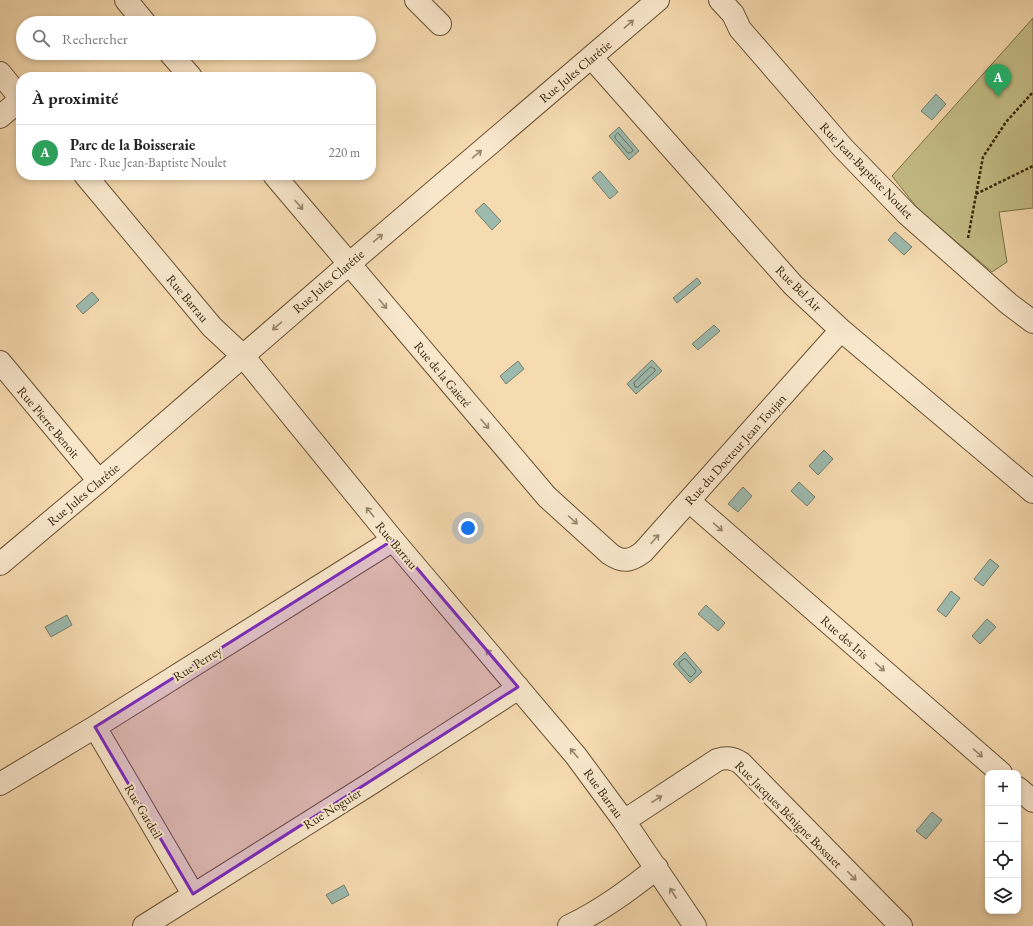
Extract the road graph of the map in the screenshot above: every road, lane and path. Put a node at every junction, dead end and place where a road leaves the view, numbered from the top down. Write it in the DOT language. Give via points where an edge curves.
graph roads {
  1 [pos="126,0"];
  2 [pos="416,0"];
  3 [pos="658,0"];
  4 [pos="720,0"];
  5 [pos="139,16"];
  6 [pos="440,24"];
  7 [pos="591,57"];
  8 [pos="176,60"];
  9 [pos="187,72"];
  10 [pos="0,73"];
  11 [pos="1033,92"];
  12 [pos="16,93"];
  13 [pos="16,103"];
  14 [pos="0,117"];
  15 [pos="1033,166"];
  16 [pos="89,180"];
  17 [pos="278,180"];
  18 [pos="975,194"];
  19 [pos="958,258"];
  20 [pos="349,264"];
  21 [pos="1033,322"];
  22 [pos="841,330"];
  23 [pos="243,356"];
  24 [pos="0,362"];
  25 [pos="99,481"];
  26 [pos="1033,492"];
  27 [pos="689,501"];
  28 [pos="393,540"];
  29 [pos="624,560"];
  30 [pos="0,564"];
  31 [pos="518,687"];
  32 [pos="95,727"];
  33 [pos="998,770"];
  34 [pos="0,784"];
  35 [pos="1021,791"];
  36 [pos="1033,801"];
  37 [pos="624,821"];
  38 [pos="657,868"];
  39 [pos="193,894"];
  40 [pos="144,926"];
  41 [pos="568,926"];
  42 [pos="695,926"];
  43 [pos="901,926"];
  1 -- 5 [label="street"];
  2 -- 6 [label="street"];
  7 -- 3 [label="street, Rue Jules Clarétie, one-way"];
  4 -- 19 [label="street, Rue Jean-Baptiste Noulet" via="740,29 843,148 907,214"];
  20 -- 7 [label="street, Rue Jules Clarétie, one-way"];
  7 -- 22 [label="street, Rue Bel Air" via="793,285"];
  8 -- 9 [label="street"];
  10 -- 12 [label="street"];
  11 -- 18 [label="path" via="1006,122 983,156"];
  13 -- 14 [label="street"];
  15 -- 18 [label="path"];
  16 -- 23 [label="street, Rue Barrau" via="212,327"];
  17 -- 20 [label="street, Rue de la Gaieté, one-way"];
  18 -- 19 [label="path" via="966,249"];
  19 -- 21 [label="street, Rue Jean-Baptiste Noulet"];
  20 -- 23 [label="street, Rue Jules Clarétie, one-way"];
  20 -- 29 [label="street, Rue de la Gaieté, one-way" via="547,497 610,554"];
  22 -- 26 [label="street, Rue Bel Air"];
  22 -- 27 [label="street, Rue du Docteur Jean Toujan"];
  23 -- 25 [label="street, Rue Jules Clarétie"];
  28 -- 23 [label="street, Rue Barrau, one-way"];
  24 -- 25 [label="street, Rue Pierre Benoit"];
  25 -- 30 [label="street, Rue Jules Clarétie"];
  29 -- 27 [label="street, Rue du Docteur Jean Toujan, one-way" via="634,559 643,552"];
  27 -- 33 [label="street, Rue des Iris, one-way"];
  31 -- 28 [label="street, Rue Barrau, one-way"];
  28 -- 32 [label="street, Rue Perrey"];
  37 -- 31 [label="street, Rue Barrau, one-way" via="576,756"];
  31 -- 39 [label="street, Rue Noguier" via="370,784"];
  32 -- 34 [label="street, Rue Perrey"];
  32 -- 39 [label="street, Rue Gardeil"];
  35 -- 36 [label="street"];
  37 -- 38 [label="street, Rue Barrau"];
  37 -- 43 [label="street, Rue Jacques Bénigne Bossuet, one-way" via="717,760 734,758"];
  38 -- 41 [label="street" via="589,916"];
  42 -- 38 [label="street, Rue Barrau, one-way"];
  39 -- 40 [label="street, Rue Noguier"];
}
